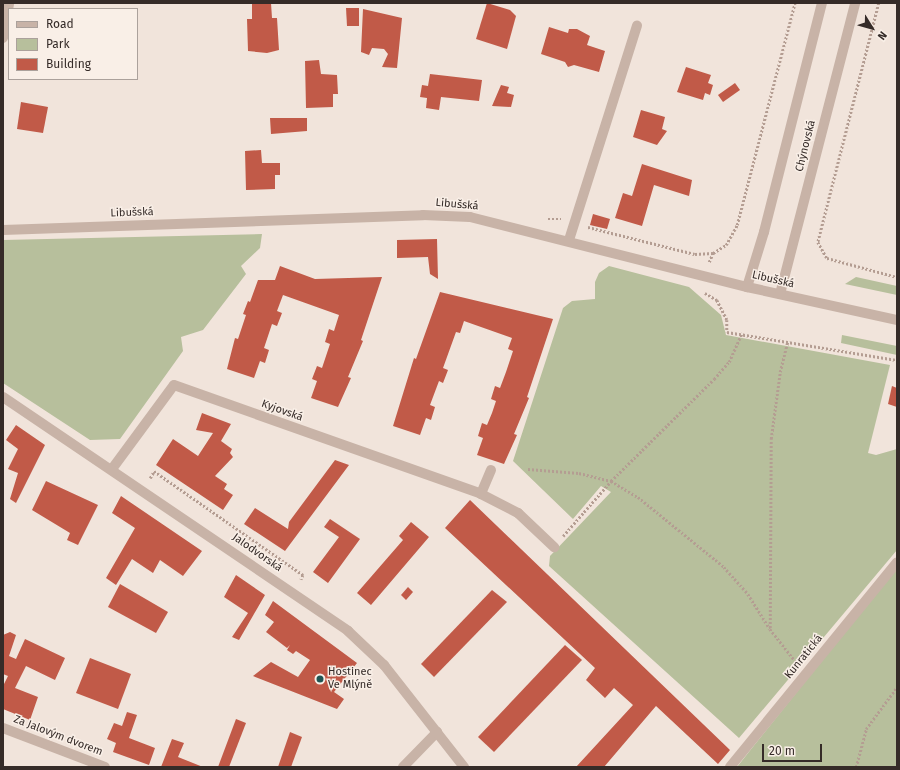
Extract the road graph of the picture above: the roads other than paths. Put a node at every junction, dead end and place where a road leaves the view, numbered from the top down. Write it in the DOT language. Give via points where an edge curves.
graph roads {
  1 [pos="822,3"];
  2 [pos="855,3"];
  3 [pos="8,9"];
  4 [pos="637,26"];
  5 [pos="3,38"];
  6 [pos="3,230"];
  7 [pos="569,240"];
  8 [pos="747,287"];
  9 [pos="780,294"];
  10 [pos="897,320"];
  11 [pos="3,397"];
  12 [pos="112,469"];
  13 [pos="491,470"];
  14 [pos="481,494"];
  15 [pos="554,547"];
  16 [pos="897,562"];
  17 [pos="3,728"];
  18 [pos="437,732"];
  19 [pos="105,767"];
  20 [pos="403,767"];
  21 [pos="464,767"];
  22 [pos="730,767"];
  1 -- 8 [label="street, Chýnovská" via="760,246"];
  2 -- 9 [label="street, Chýnovská"];
  3 -- 5 [label="street"];
  4 -- 7 [label="street"];
  6 -- 7 [label="street, Libušská" via="423,215 470,217"];
  7 -- 8 [label="street, Libušská"];
  8 -- 9 [label="street, Libušská"];
  9 -- 10 [label="street, Libušská"];
  11 -- 12 [label="street, Jalodvorská"];
  12 -- 14 [label="street, Kyjovská" via="174,385"];
  12 -- 18 [label="street, Jalodvorská" via="348,630 384,665"];
  13 -- 14 [label="street"];
  14 -- 15 [label="street" via="518,513"];
  16 -- 22 [label="street, Kunratická"];
  17 -- 19 [label="street, Za Jalovým dvorem"];
  18 -- 20 [label="street"];
  18 -- 21 [label="street, Jalodvorská"];
}
